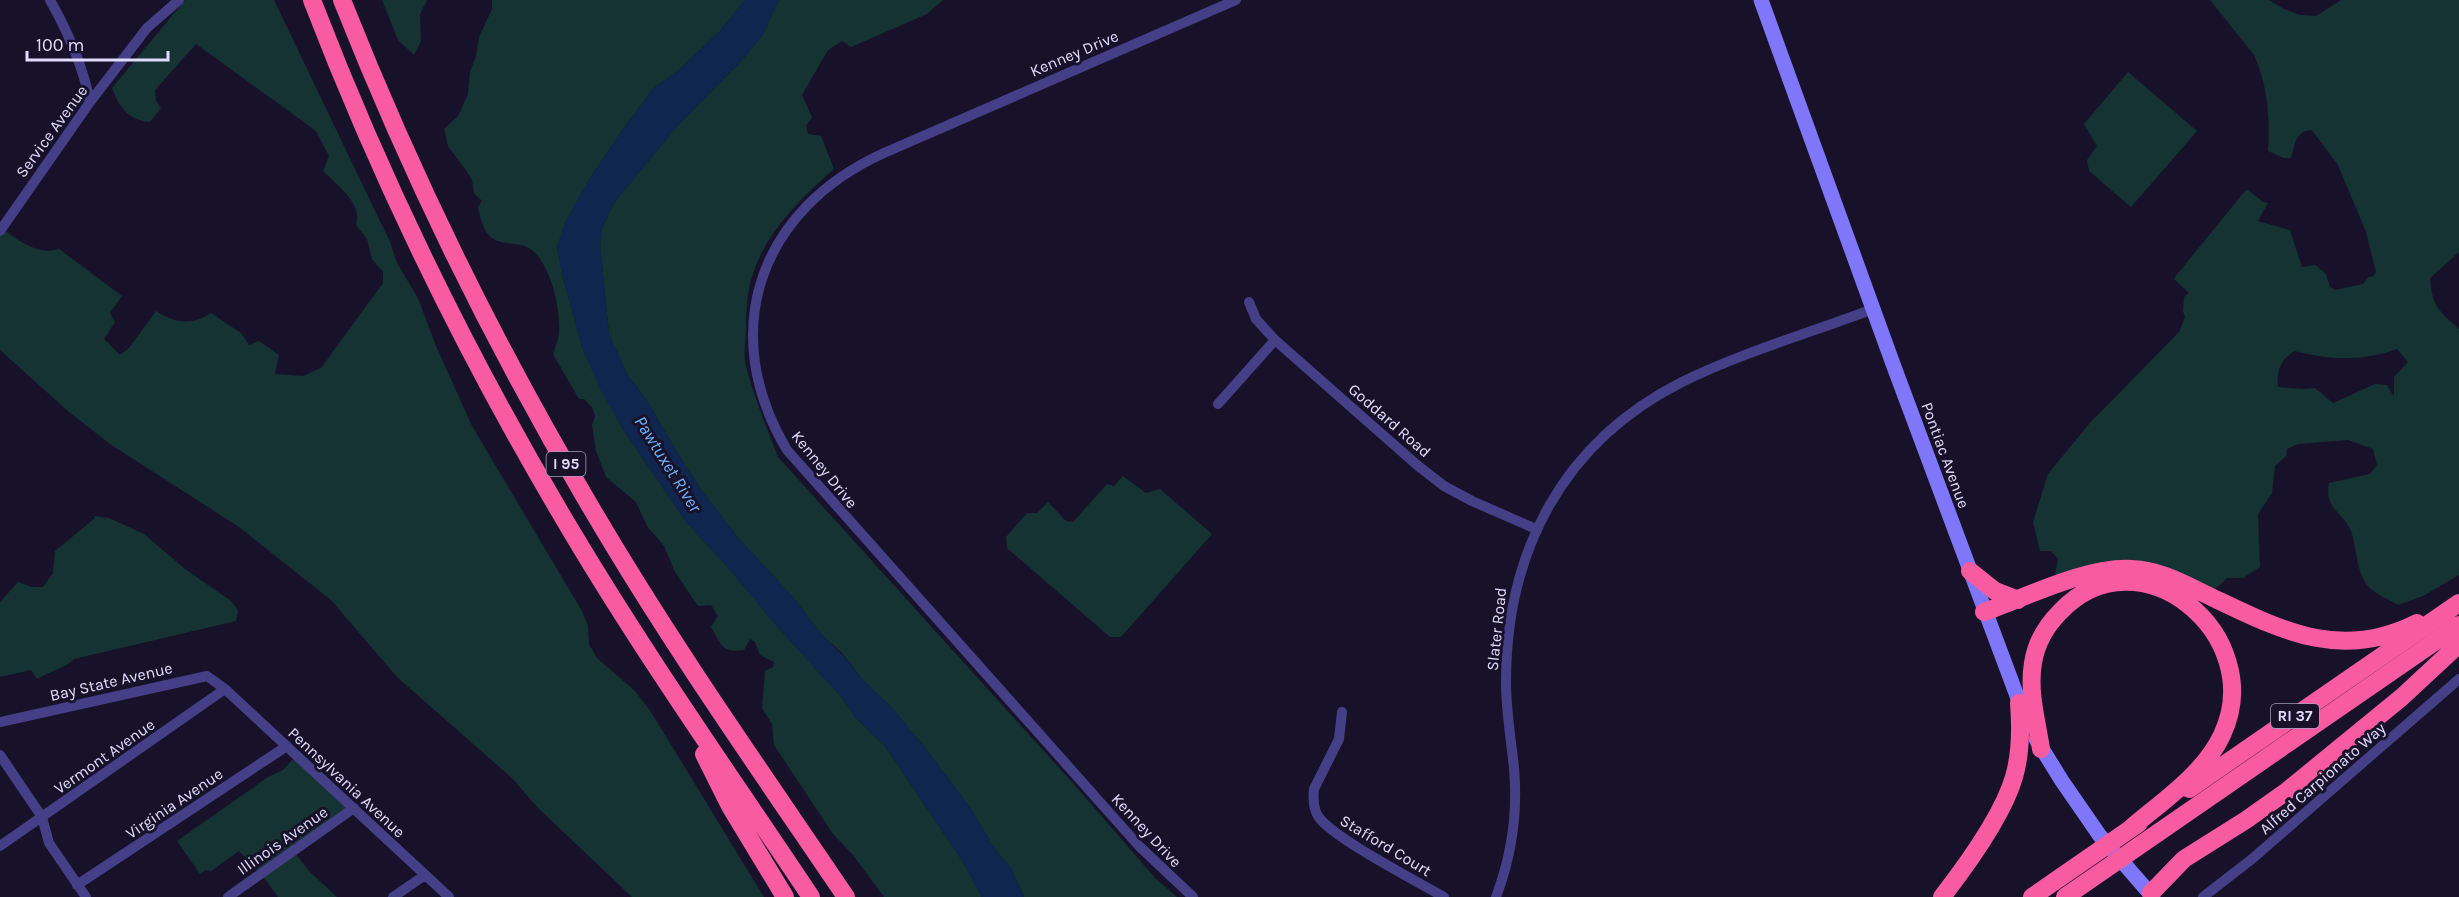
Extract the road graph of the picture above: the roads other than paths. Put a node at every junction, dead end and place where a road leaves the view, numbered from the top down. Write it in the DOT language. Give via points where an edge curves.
graph roads {
  1 [pos="50,0"];
  2 [pos="178,0"];
  3 [pos="312,0"];
  4 [pos="342,0"];
  5 [pos="1236,0"];
  6 [pos="1761,0"];
  7 [pos="90,102"];
  8 [pos="0,231"];
  9 [pos="1249,302"];
  10 [pos="1873,309"];
  11 [pos="1275,340"];
  12 [pos="1218,404"];
  13 [pos="1536,529"];
  14 [pos="1970,571"];
  15 [pos="2018,600"];
  16 [pos="2459,603"];
  17 [pos="1984,612"];
  18 [pos="2459,625"];
  19 [pos="2459,644"];
  20 [pos="2459,679"];
  21 [pos="225,689"];
  22 [pos="2019,703"];
  23 [pos="686,710"];
  24 [pos="1342,712"];
  25 [pos="0,722"];
  26 [pos="287,747"];
  27 [pos="2042,749"];
  28 [pos="0,755"];
  29 [pos="354,808"];
  30 [pos="42,817"];
  31 [pos="2130,830"];
  32 [pos="0,846"];
  33 [pos="2091,868"];
  34 [pos="425,875"];
  35 [pos="77,885"];
  36 [pos="2155,896"];
  37 [pos="86,897"];
  38 [pos="228,897"];
  39 [pos="393,897"];
  40 [pos="449,897"];
  41 [pos="785,897"];
  42 [pos="811,897"];
  43 [pos="847,897"];
  44 [pos="1193,897"];
  45 [pos="1444,897"];
  46 [pos="1496,897"];
  47 [pos="1942,897"];
  48 [pos="2032,897"];
  49 [pos="2065,897"];
  50 [pos="2203,897"];
  1 -- 7 [label="street" via="77,56"];
  2 -- 7 [label="street, Service Avenue" via="147,28"];
  3 -- 23 [label="highway, I 95" via="381,166 472,355 573,535"];
  4 -- 43 [label="highway, I 95" via="432,208 542,423 648,602"];
  5 -- 44 [label="street, Kenney Drive" via="884,153 840,177 812,199 783,236 762,278 753,322 760,392 787,450 1139,846"];
  6 -- 10 [label="main road, Pontiac Avenue"];
  7 -- 8 [label="street, Service Avenue"];
  9 -- 11 [label="street, Goddard Road" via="1256,320"];
  10 -- 13 [label="street, Slater Road" via="1710,370 1663,392 1614,428 1587,454"];
  10 -- 14 [label="main road, Pontiac Avenue"];
  11 -- 12 [label="street"];
  11 -- 13 [label="street, Goddard Road" via="1444,486"];
  13 -- 46 [label="street, Slater Road" via="1517,582 1508,633 1506,708 1514,769 1514,819 1512,848"];
  14 -- 15 [label="highway" via="1995,591"];
  14 -- 17 [label="main road, Pontiac Avenue"];
  15 -- 16 [label="highway" via="2096,572 2144,570 2178,581 2284,631 2342,641 2399,631"];
  15 -- 17 [label="highway"];
  16 -- 31 [label="highway, RI 37"];
  17 -- 22 [label="main road, Pontiac Avenue"];
  18 -- 33 [label="highway, RI 37" via="2145,841"];
  19 -- 36 [label="highway" via="2402,697 2288,791 2189,854 2174,867"];
  20 -- 50 [label="street, Alfred Carpionato Way"];
  21 -- 25 [label="street, Bay State Avenue" via="210,677 200,677"];
  21 -- 26 [label="street, Pennsylvania Avenue"];
  21 -- 30 [label="street, Vermont Avenue"];
  22 -- 27 [label="main road, Pontiac Avenue"];
  22 -- 47 [label="highway" via="2020,749 2009,791"];
  23 -- 41 [label="highway" via="722,791"];
  23 -- 42 [label="highway, I 95"];
  24 -- 45 [label="street, Stafford Court" via="1339,739 1314,789 1317,815 1333,831"];
  26 -- 29 [label="street, Pennsylvania Avenue"];
  26 -- 35 [label="street, Virginia Avenue"];
  27 -- 31 [label="highway" via="2032,665 2043,635 2071,602 2100,587 2133,583 2174,594 2198,612 2219,638 2227,659 2231,693 2226,726 2204,761"];
  27 -- 36 [label="main road, Pontiac Avenue" via="2100,836"];
  28 -- 30 [label="street"];
  29 -- 34 [label="street, Pennsylvania Avenue"];
  29 -- 38 [label="street, Illinois Avenue"];
  30 -- 32 [label="street, Vermont Avenue"];
  30 -- 35 [label="street" via="49,843"];
  31 -- 33 [label="highway, RI 37"];
  33 -- 48 [label="highway, RI 37"];
  33 -- 49 [label="highway, RI 37"];
  34 -- 39 [label="street"];
  34 -- 40 [label="street, Pennsylvania Avenue"];
  35 -- 37 [label="street"];
}
